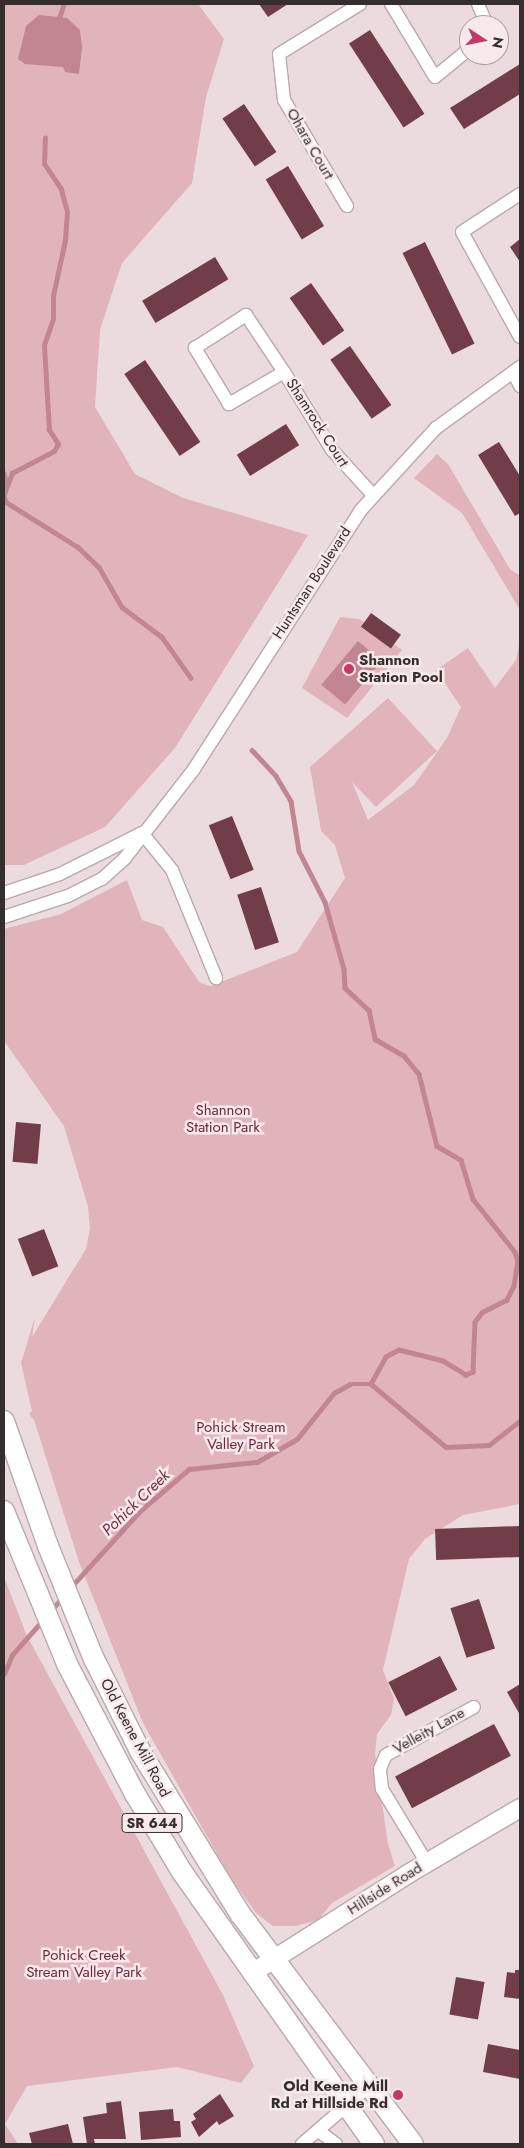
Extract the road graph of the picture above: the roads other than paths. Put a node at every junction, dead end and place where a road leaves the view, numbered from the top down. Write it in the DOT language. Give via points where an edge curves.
graph roads {
  1 [pos="360,4"];
  2 [pos="391,4"];
  3 [pos="459,57"];
  4 [pos="520,194"];
  5 [pos="347,206"];
  6 [pos="520,337"];
  7 [pos="516,370"];
  8 [pos="284,372"];
  9 [pos="520,386"];
  10 [pos="373,495"];
  11 [pos="142,834"];
  12 [pos="4,893"];
  13 [pos="4,917"];
  14 [pos="216,978"];
  15 [pos="4,1421"];
  16 [pos="4,1511"];
  17 [pos="474,1707"];
  18 [pos="520,1808"];
  19 [pos="427,1863"];
  20 [pos="273,1958"];
  21 [pos="252,1974"];
  22 [pos="368,2087"];
  23 [pos="344,2105"];
  24 [pos="320,2132"];
  25 [pos="302,2144"];
  26 [pos="336,2144"];
  27 [pos="374,2144"];
  28 [pos="414,2144"];
  1 -- 5 [label="street, Ohara Court" via="279,54 284,100"];
  2 -- 3 [label="street" via="435,77"];
  4 -- 6 [label="street" via="462,232"];
  7 -- 9 [label="street"];
  7 -- 10 [label="street, Huntsman Boulevard" via="436,428"];
  8 -- 8 [label="street, Shamrock Court" via="246,315 195,348 229,404"];
  8 -- 10 [label="street, Shamrock Court" via="332,450"];
  10 -- 11 [label="street, Huntsman Boulevard" via="313,581 194,769 172,801"];
  11 -- 12 [label="street, Huntsman Boulevard" via="60,874"];
  11 -- 13 [label="street, Huntsman Boulevard" via="124,858 102,878 40,908"];
  11 -- 14 [label="street" via="172,870"];
  15 -- 20 [label="main road, Old Keene Mill Road / SR 644" via="48,1546 117,1708 167,1799 225,1892"];
  16 -- 21 [label="main road, Old Keene Mill Road / SR 644" via="67,1664 108,1746 182,1872"];
  17 -- 19 [label="street, Velleity Lane" via="386,1755 380,1769 382,1789"];
  18 -- 19 [label="street, Hillside Road"];
  19 -- 20 [label="street, Hillside Road"];
  20 -- 21 [label="street, Hillside Road"];
  20 -- 22 [label="main road, Old Keene Mill Road / SR 644"];
  21 -- 23 [label="main road, Old Keene Mill Road / SR 644"];
  22 -- 23 [label="street"];
  22 -- 28 [label="main road, Old Keene Mill Road / SR 644"];
  23 -- 24 [label="street"];
  23 -- 27 [label="main road, Old Keene Mill Road / SR 644"];
  24 -- 25 [label="street"];
  24 -- 26 [label="street"];
}
